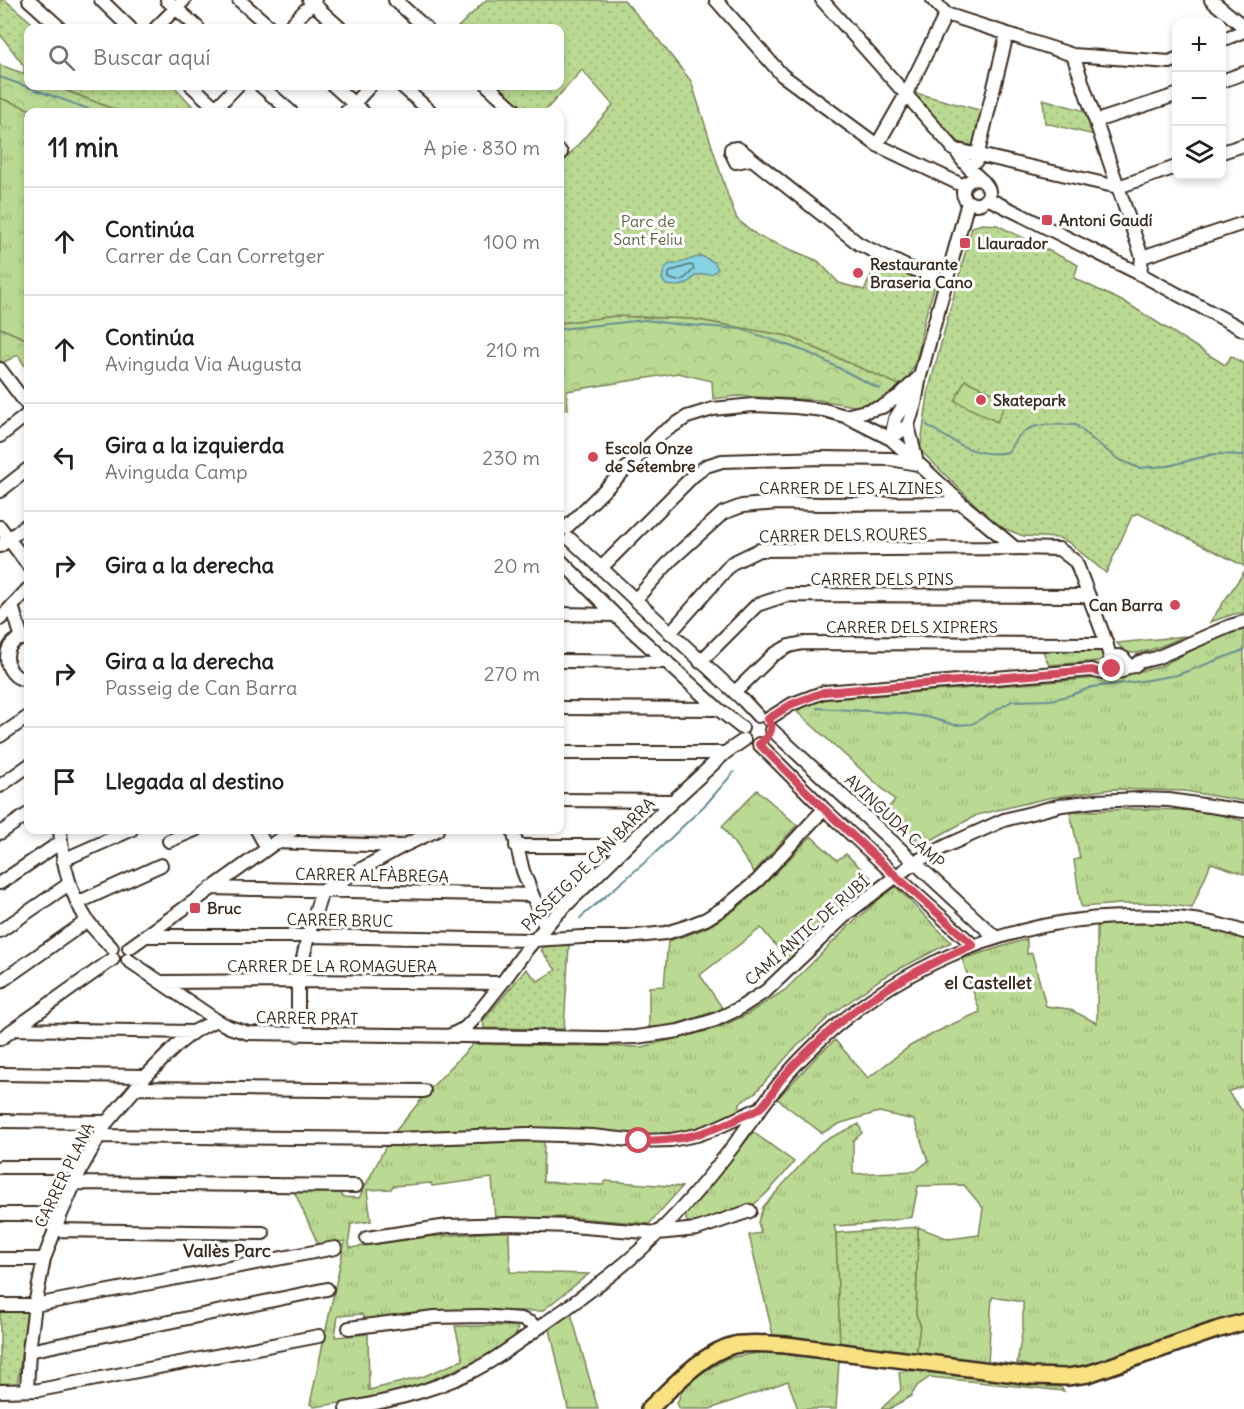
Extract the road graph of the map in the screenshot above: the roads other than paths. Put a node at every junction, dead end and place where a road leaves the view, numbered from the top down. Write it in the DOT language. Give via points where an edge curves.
graph roads {
  1 [pos="29,0"];
  2 [pos="101,0"];
  3 [pos="167,0"];
  4 [pos="239,0"];
  5 [pos="395,0"];
  6 [pos="716,0"];
  7 [pos="822,0"];
  8 [pos="933,0"];
  9 [pos="1211,0"];
  10 [pos="312,1"];
  11 [pos="181,5"];
  12 [pos="946,14"];
  13 [pos="56,24"];
  14 [pos="126,24"];
  15 [pos="160,24"];
  16 [pos="195,24"];
  17 [pos="266,24"];
  18 [pos="292,24"];
  19 [pos="336,24"];
  20 [pos="419,24"];
  21 [pos="1244,28"];
  22 [pos="1007,34"];
  23 [pos="1226,37"];
  24 [pos="1073,55"];
  25 [pos="1172,61"];
  26 [pos="1244,73"];
  27 [pos="1226,79"];
  28 [pos="196,90"];
  29 [pos="234,90"];
  30 [pos="266,90"];
  31 [pos="337,90"];
  32 [pos="367,90"];
  33 [pos="406,90"];
  34 [pos="492,90"];
  35 [pos="905,96"];
  36 [pos="1172,96"];
  37 [pos="217,108"];
  38 [pos="222,108"];
  39 [pos="286,108"];
  40 [pos="352,108"];
  41 [pos="355,108"];
  42 [pos="427,108"];
  43 [pos="513,108"];
  44 [pos="1096,121"];
  45 [pos="877,145"];
  46 [pos="1244,145"];
  47 [pos="953,148"];
  48 [pos="1226,150"];
  49 [pos="978,154"];
  50 [pos="751,159"];
  51 [pos="1172,168"];
  52 [pos="973,173"];
  53 [pos="983,181"];
  54 [pos="964,186"];
  55 [pos="1118,187"];
  56 [pos="987,198"];
  57 [pos="968,202"];
  58 [pos="1244,223"];
  59 [pos="1142,257"];
  60 [pos="1140,274"];
  61 [pos="946,281"];
  62 [pos="1244,320"];
  63 [pos="1231,324"];
  64 [pos="1244,330"];
  65 [pos="1,374"];
  66 [pos="920,376"];
  67 [pos="24,398"];
  68 [pos="845,416"];
  69 [pos="24,417"];
  70 [pos="908,425"];
  71 [pos="0,436"];
  72 [pos="891,439"];
  73 [pos="918,463"];
  74 [pos="24,472"];
  75 [pos="0,490"];
  76 [pos="961,503"];
  77 [pos="0,527"];
  78 [pos="24,527"];
  79 [pos="565,530"];
  80 [pos="4,542"];
  81 [pos="564,549"];
  82 [pos="1015,549"];
  83 [pos="24,561"];
  84 [pos="564,564"];
  85 [pos="601,568"];
  86 [pos="24,594"];
  87 [pos="1089,596"];
  88 [pos="635,600"];
  89 [pos="12,606"];
  90 [pos="564,614"];
  91 [pos="615,615"];
  92 [pos="0,619"];
  93 [pos="1244,622"];
  94 [pos="670,633"];
  95 [pos="24,636"];
  96 [pos="24,638"];
  97 [pos="1107,644"];
  98 [pos="4,647"];
  99 [pos="564,661"];
  100 [pos="667,662"];
  101 [pos="700,662"];
  102 [pos="1116,663"];
  103 [pos="4,674"];
  104 [pos="24,680"];
  105 [pos="735,692"];
  106 [pos="564,708"];
  107 [pos="718,710"];
  108 [pos="24,720"];
  109 [pos="766,722"];
  110 [pos="743,734"];
  111 [pos="0,736"];
  112 [pos="759,744"];
  113 [pos="564,753"];
  114 [pos="725,753"];
  115 [pos="24,769"];
  116 [pos="0,786"];
  117 [pos="564,800"];
  118 [pos="673,801"];
  119 [pos="824,809"];
  120 [pos="1244,811"];
  121 [pos="24,817"];
  122 [pos="0,833"];
  123 [pos="122,834"];
  124 [pos="186,834"];
  125 [pos="261,834"];
  126 [pos="287,834"];
  127 [pos="428,834"];
  128 [pos="514,834"];
  129 [pos="60,836"];
  130 [pos="169,841"];
  131 [pos="271,845"];
  132 [pos="401,846"];
  133 [pos="516,846"];
  134 [pos="626,846"];
  135 [pos="63,860"];
  136 [pos="915,862"];
  137 [pos="161,865"];
  138 [pos="896,876"];
  139 [pos="0,884"];
  140 [pos="69,884"];
  141 [pos="211,888"];
  142 [pos="322,891"];
  143 [pos="532,895"];
  144 [pos="77,903"];
  145 [pos="87,921"];
  146 [pos="545,927"];
  147 [pos="0,931"];
  148 [pos="1244,932"];
  149 [pos="146,936"];
  150 [pos="308,936"];
  151 [pos="995,937"];
  152 [pos="535,940"];
  153 [pos="973,945"];
  154 [pos="112,954"];
  155 [pos="128,954"];
  156 [pos="298,981"];
  157 [pos="0,982"];
  158 [pos="161,982"];
  159 [pos="502,983"];
  160 [pos="477,1015"];
  161 [pos="216,1020"];
  162 [pos="15,1029"];
  163 [pos="194,1032"];
  164 [pos="298,1035"];
  165 [pos="436,1037"];
  166 [pos="486,1037"];
  167 [pos="0,1039"];
  168 [pos="0,1074"];
  169 [pos="146,1076"];
  170 [pos="136,1088"];
  171 [pos="424,1091"];
  172 [pos="760,1108"];
  173 [pos="0,1121"];
  174 [pos="107,1122"];
  175 [pos="100,1136"];
  176 [pos="0,1167"];
  177 [pos="82,1167"];
  178 [pos="76,1183"];
  179 [pos="356,1186"];
  180 [pos="750,1211"];
  181 [pos="0,1214"];
  182 [pos="60,1214"];
  183 [pos="54,1230"];
  184 [pos="263,1233"];
  185 [pos="658,1233"];
  186 [pos="367,1238"];
  187 [pos="335,1248"];
  188 [pos="0,1259"];
  189 [pos="44,1259"];
  190 [pos="327,1289"];
  191 [pos="0,1305"];
  192 [pos="35,1305"];
  193 [pos="1244,1322"];
  194 [pos="349,1328"];
  195 [pos="537,1329"];
  196 [pos="319,1336"];
  197 [pos="29,1351"];
  198 [pos="27,1390"];
  199 [pos="0,1391"];
  200 [pos="346,1409"];
  201 [pos="649,1409"];
  1 -- 13 [label="street"];
  2 -- 14 [label="street"];
  3 -- 11 [label="street"];
  4 -- 17 [label="street"];
  5 -- 20 [label="street"];
  6 -- 45 [label="street" via="782,75"];
  7 -- 35 [label="street"];
  8 -- 12 [label="street"];
  9 -- 21 [label="street"];
  10 -- 18 [label="street"];
  10 -- 19 [label="street"];
  11 -- 15 [label="street"];
  11 -- 16 [label="street"];
  12 -- 22 [label="street"];
  12 -- 35 [label="street"];
  21 -- 23 [label="street"];
  22 -- 24 [label="street"];
  22 -- 49 [label="street"];
  24 -- 25 [label="street"];
  24 -- 44 [label="street"];
  26 -- 27 [label="street"];
  28 -- 37 [label="street"];
  29 -- 38 [label="street"];
  30 -- 39 [label="street"];
  31 -- 40 [label="street"];
  32 -- 41 [label="street"];
  33 -- 42 [label="street"];
  34 -- 43 [label="street"];
  35 -- 45 [label="street"];
  35 -- 47 [label="street"];
  36 -- 44 [label="street"];
  44 -- 55 [label="street"];
  45 -- 54 [label="street"];
  46 -- 48 [label="street"];
  47 -- 49 [label="street"];
  47 -- 52 [label="street"];
  49 -- 52 [label="street"];
  49 -- 55 [label="street"];
  50 -- 61 [label="street" via="859,244"];
  51 -- 55 [label="street"];
  52 -- 53 [label="street"];
  53 -- 54 [label="street" via="971,180"];
  53 -- 56 [label="street" via="989,190"];
  54 -- 57 [label="street"];
  55 -- 59 [label="street"];
  56 -- 57 [label="street" via="978,204"];
  56 -- 60 [label="street"];
  57 -- 61 [label="street"];
  58 -- 59 [label="street"];
  59 -- 60 [label="street"];
  60 -- 63 [label="street"];
  61 -- 66 [label="street"];
  62 -- 63 [label="street"];
  63 -- 64 [label="street"];
  65 -- 67 [label="street"];
  66 -- 68 [label="street" via="882,407"];
  66 -- 70 [label="street"];
  66 -- 72 [label="street" via="895,419"];
  68 -- 72 [label="street"];
  68 -- 79 [label="street" via="824,410 753,405 687,417 662,433"];
  69 -- 71 [label="street"];
  70 -- 72 [label="street"];
  70 -- 73 [label="street"];
  72 -- 73 [label="street"];
  73 -- 76 [label="street"];
  73 -- 85 [label="street" via="891,459 722,460 693,476"];
  74 -- 75 [label="street"];
  76 -- 82 [label="street"];
  76 -- 88 [label="street, CARRER DE LES ALZINES" via="742,506 723,513 672,559"];
  77 -- 80 [label="street"];
  78 -- 80 [label="street"];
  79 -- 81 [label="street"];
  79 -- 85 [label="street, AVINGUDA CAMP"];
  80 -- 83 [label="street"];
  82 -- 87 [label="street, CARRER DELS ROURES" via="1059,549 1076,562"];
  82 -- 94 [label="street, CARRER DELS ROURES" via="759,550 732,563"];
  84 -- 91 [label="street"];
  85 -- 88 [label="street, AVINGUDA CAMP"];
  86 -- 89 [label="street"];
  87 -- 97 [label="street, CARRER DELS ROURES"];
  87 -- 101 [label="street, CARRER DELS PINS" via="787,595 757,605"];
  88 -- 94 [label="street, AVINGUDA CAMP"];
  89 -- 92 [label="street"];
  89 -- 95 [label="street"];
  90 -- 91 [label="street"];
  91 -- 100 [label="street"];
  93 -- 102 [label="street" via="1134,666"];
  94 -- 101 [label="street, AVINGUDA CAMP"];
  96 -- 98 [label="street"];
  97 -- 102 [label="street, CARRER DELS ROURES" via="1114,651"];
  97 -- 105 [label="street, CARRER DELS XIPRERS" via="803,643 773,655"];
  98 -- 103 [label="street"];
  99 -- 100 [label="street"];
  100 -- 107 [label="street"];
  101 -- 105 [label="street, AVINGUDA CAMP"];
  102 -- 109 [label="street" via="1098,672 824,692 792,704"];
  103 -- 104 [label="street"];
  105 -- 109 [label="street, AVINGUDA CAMP"];
  106 -- 107 [label="street"];
  107 -- 110 [label="street"];
  108 -- 111 [label="street"];
  109 -- 110 [label="street" via="746,722"];
  109 -- 112 [label="street" via="770,735"];
  109 -- 136 [label="street, AVINGUDA CAMP"];
  110 -- 112 [label="street" via="748,743"];
  110 -- 114 [label="street, PASSEIG DE CAN BARRA"];
  112 -- 119 [label="street"];
  113 -- 114 [label="street"];
  114 -- 118 [label="street, PASSEIG DE CAN BARRA"];
  115 -- 116 [label="street"];
  117 -- 118 [label="street"];
  118 -- 134 [label="street, PASSEIG DE CAN BARRA"];
  119 -- 138 [label="street"];
  119 -- 152 [label="street, CARRER BRUC" via="758,880 706,918 666,933"];
  120 -- 136 [label="street, CAMÍ ANTIC DE RUBÍ" via="1139,799 1062,805 1004,820"];
  121 -- 122 [label="street"];
  123 -- 135 [label="street"];
  124 -- 130 [label="street"];
  125 -- 131 [label="street"];
  126 -- 131 [label="street"];
  127 -- 132 [label="street"];
  128 -- 133 [label="street"];
  129 -- 135 [label="street"];
  129 -- 139 [label="street"];
  131 -- 132 [label="street"];
  131 -- 141 [label="street"];
  132 -- 142 [label="street"];
  133 -- 134 [label="street"];
  133 -- 143 [label="street"];
  134 -- 146 [label="street, PASSEIG DE CAN BARRA"];
  135 -- 140 [label="street"];
  136 -- 138 [label="street, CAMÍ ANTIC DE RUBÍ"];
  136 -- 151 [label="street, AVINGUDA CAMP"];
  137 -- 144 [label="street"];
  138 -- 153 [label="street"];
  138 -- 166 [label="street, CAMÍ ANTIC DE RUBÍ" via="849,912 766,991 724,1016 679,1031 636,1038"];
  140 -- 144 [label="street"];
  140 -- 147 [label="street"];
  141 -- 142 [label="street, CARRER ALFÀBREGA"];
  141 -- 149 [label="street"];
  142 -- 143 [label="street, CARRER ALFÀBREGA"];
  142 -- 150 [label="street"];
  143 -- 146 [label="street"];
  144 -- 145 [label="street"];
  145 -- 154 [label="street"];
  145 -- 157 [label="street"];
  146 -- 152 [label="street, PASSEIG DE CAN BARRA"];
  148 -- 151 [label="street" via="1188,918 1151,916 1083,919"];
  149 -- 150 [label="street, CARRER BRUC"];
  149 -- 155 [label="street"];
  150 -- 152 [label="street, CARRER BRUC"];
  150 -- 156 [label="street"];
  151 -- 153 [label="street"];
  152 -- 159 [label="street, PASSEIG DE CAN BARRA"];
  153 -- 172 [label="street" via="921,968 839,1023 805,1054"];
  154 -- 155 [label="street" via="115,961 122,963"];
  154 -- 162 [label="street"];
  155 -- 158 [label="street, CARRER PRAT"];
  156 -- 158 [label="street, CARRER DE LA ROMAGUERA"];
  156 -- 159 [label="street, CARRER DE LA ROMAGUERA"];
  156 -- 164 [label="street"];
  158 -- 161 [label="street, CARRER PRAT"];
  159 -- 160 [label="street, PASSEIG DE CAN BARRA"];
  160 -- 165 [label="street, PASSEIG DE CAN BARRA" via="465,1028"];
  160 -- 166 [label="street" via="477,1031"];
  161 -- 163 [label="street, CARRER PLANA"];
  161 -- 164 [label="street, CARRER PRAT" via="248,1034"];
  162 -- 163 [label="street"];
  162 -- 167 [label="street"];
  163 -- 169 [label="street, CARRER PLANA"];
  164 -- 165 [label="street, CARRER PRAT"];
  165 -- 166 [label="street, CAMÍ ANTIC DE RUBÍ"];
  168 -- 169 [label="street"];
  169 -- 170 [label="street, CARRER PLANA"];
  170 -- 171 [label="street"];
  170 -- 174 [label="street, CARRER PLANA"];
  172 -- 175 [label="street" via="714,1129 671,1140 527,1134 397,1139"];
  172 -- 185 [label="street" via="700,1188"];
  173 -- 174 [label="street"];
  174 -- 175 [label="street, CARRER PLANA"];
  175 -- 177 [label="street, CARRER PLANA"];
  176 -- 177 [label="street"];
  177 -- 178 [label="street, CARRER PLANA"];
  178 -- 179 [label="street"];
  178 -- 182 [label="street, CARRER PLANA"];
  180 -- 185 [label="street" via="697,1229"];
  181 -- 182 [label="street"];
  182 -- 183 [label="street, CARRER PLANA"];
  183 -- 184 [label="street"];
  183 -- 189 [label="street, CARRER PLANA"];
  185 -- 186 [label="street" via="507,1224 448,1226"];
  185 -- 195 [label="street" via="621,1267"];
  187 -- 192 [label="street"];
  188 -- 189 [label="street"];
  189 -- 192 [label="street, CARRER PLANA"];
  190 -- 197 [label="street"];
  191 -- 192 [label="street"];
  192 -- 197 [label="street, CARRER PLANA"];
  193 -- 201 [label="main road" via="1082,1376 1067,1377 1031,1376 786,1345 735,1345 707,1357"];
  194 -- 195 [label="street" via="434,1317 482,1316 521,1318"];
  195 -- 200 [label="street" via="488,1362 447,1382 396,1400"];
  196 -- 198 [label="street"];
  197 -- 198 [label="street, CARRER PLANA"];
  198 -- 199 [label="street"];
}
